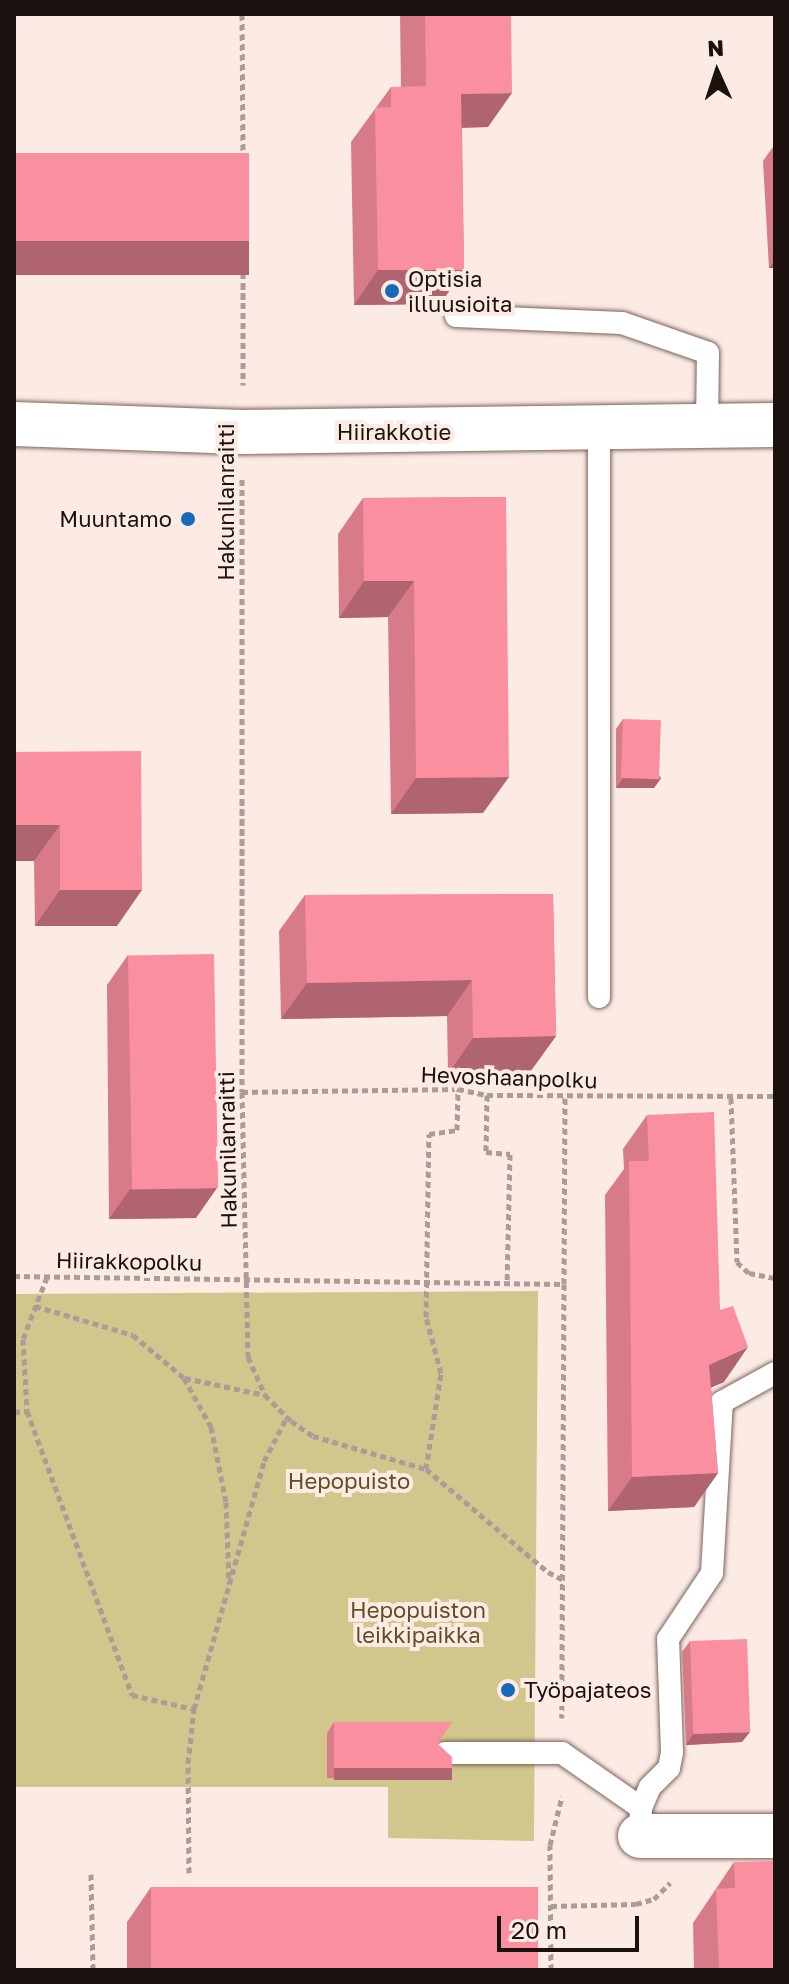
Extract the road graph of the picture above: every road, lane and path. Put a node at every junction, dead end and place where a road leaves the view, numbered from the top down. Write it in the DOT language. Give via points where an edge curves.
graph roads {
  1 [pos="242,14"];
  2 [pos="243,169"];
  3 [pos="243,230"];
  4 [pos="456,316"];
  5 [pos="14,424"];
  6 [pos="775,425"];
  7 [pos="707,428"];
  8 [pos="599,431"];
  9 [pos="242,432"];
  10 [pos="599,997"];
  11 [pos="458,1089"];
  12 [pos="242,1092"];
  13 [pos="487,1095"];
  14 [pos="565,1095"];
  15 [pos="775,1096"];
  16 [pos="731,1098"];
  17 [pos="14,1276"];
  18 [pos="47,1277"];
  19 [pos="775,1278"];
  20 [pos="244,1279"];
  21 [pos="427,1282"];
  22 [pos="507,1283"];
  23 [pos="564,1284"];
  24 [pos="35,1306"];
  25 [pos="775,1373"];
  26 [pos="184,1378"];
  27 [pos="265,1395"];
  28 [pos="27,1411"];
  29 [pos="14,1412"];
  30 [pos="287,1417"];
  31 [pos="426,1469"];
  32 [pos="564,1580"];
  33 [pos="230,1592"];
  34 [pos="194,1709"];
  35 [pos="445,1753"];
  36 [pos="562,1753"];
  37 [pos="640,1822"];
  38 [pos="775,1836"];
  39 [pos="189,1873"];
  40 [pos="91,1874"];
  41 [pos="679,1874"];
  42 [pos="551,1906"];
  43 [pos="93,1970"];
  44 [pos="551,1970"];
  1 -- 2 [label="path"];
  3 -- 9 [label="path, Hakunilanraitti"];
  4 -- 7 [label="lane" via="622,323 708,353"];
  5 -- 9 [label="street, Hiirakkotie"];
  6 -- 7 [label="street, Hiirakkotie"];
  7 -- 8 [label="street, Hiirakkotie"];
  8 -- 9 [label="street, Hiirakkotie"];
  8 -- 10 [label="lane"];
  9 -- 12 [label="path, Hakunilanraitti"];
  11 -- 12 [label="path, Hevoshaanpolku"];
  11 -- 13 [label="path, Hevoshaanpolku"];
  11 -- 21 [label="path" via="457,1130 429,1134"];
  12 -- 20 [label="path, Hakunilanraitti"];
  13 -- 14 [label="path, Hevoshaanpolku"];
  13 -- 22 [label="path" via="486,1152 510,1154"];
  14 -- 16 [label="path, Hevoshaanpolku"];
  14 -- 23 [label="path"];
  15 -- 16 [label="path, Hevoshaanpolku"];
  16 -- 19 [label="path" via="737,1262 749,1273"];
  17 -- 18 [label="path, Hiirakkopolku"];
  18 -- 20 [label="path, Hiirakkopolku"];
  18 -- 24 [label="path"];
  20 -- 21 [label="path"];
  20 -- 27 [label="path, Hakunilanraitti" via="248,1357"];
  21 -- 22 [label="path"];
  21 -- 31 [label="path" via="426,1317 441,1373"];
  22 -- 23 [label="path"];
  23 -- 32 [label="path"];
  24 -- 26 [label="path" via="133,1335"];
  24 -- 28 [label="path" via="23,1339"];
  25 -- 37 [label="lane" via="722,1402 712,1573 668,1639 672,1752 669,1768 650,1787"];
  26 -- 27 [label="path"];
  26 -- 33 [label="path" via="211,1427 226,1502"];
  27 -- 30 [label="path"];
  28 -- 29 [label="path"];
  28 -- 34 [label="path" via="132,1695"];
  30 -- 31 [label="path" via="313,1436"];
  30 -- 33 [label="path" via="264,1461"];
  31 -- 32 [label="path"];
  32 -- 36 [label="path"];
  33 -- 34 [label="path"];
  34 -- 39 [label="path" via="188,1763"];
  35 -- 36 [label="lane"];
  36 -- 37 [label="lane"];
  36 -- 42 [label="path" via="562,1802 550,1845"];
  37 -- 38 [label="street"];
  40 -- 43 [label="path"];
  41 -- 42 [label="path" via="654,1899 636,1904"];
  42 -- 44 [label="path"];
}
